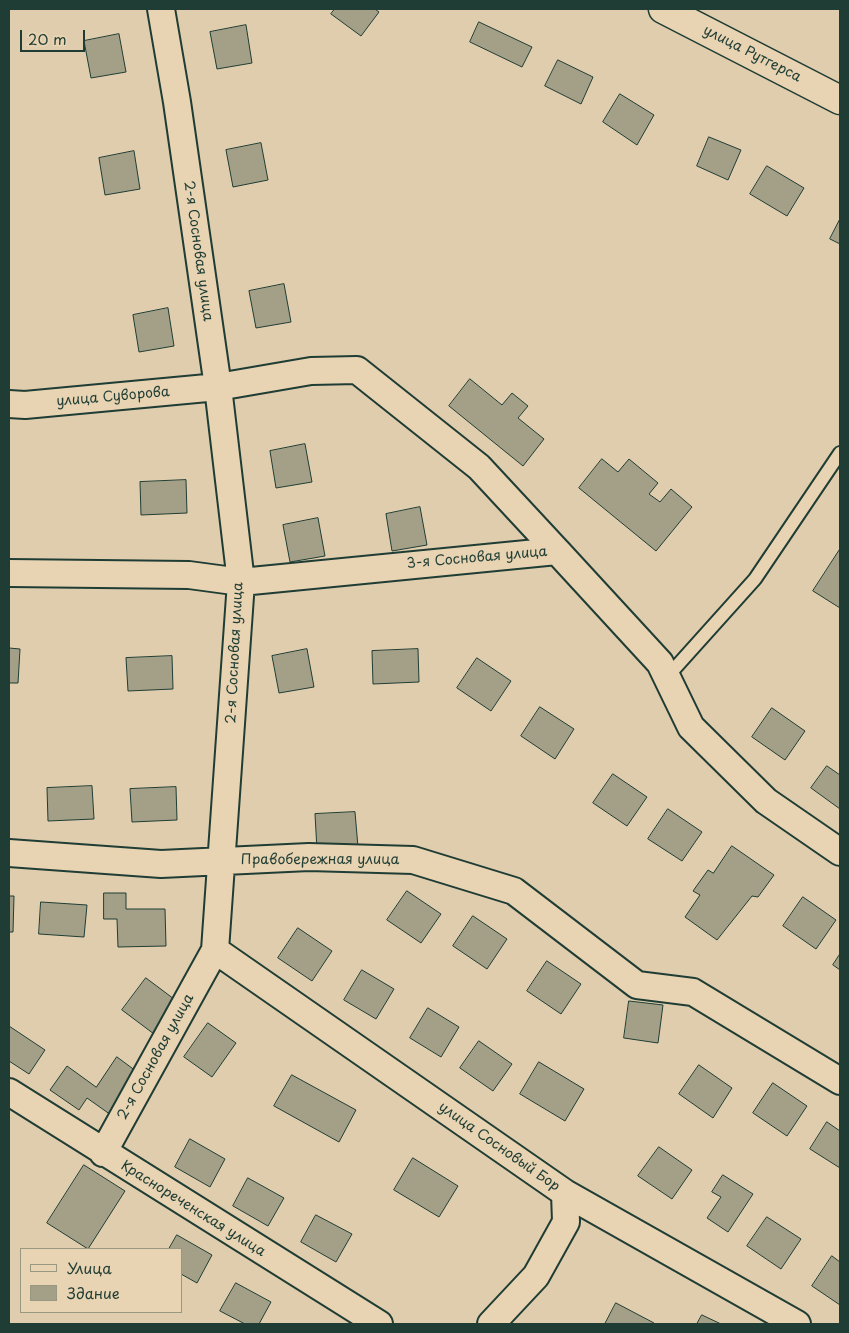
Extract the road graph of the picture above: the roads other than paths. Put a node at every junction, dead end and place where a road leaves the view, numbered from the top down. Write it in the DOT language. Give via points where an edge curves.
graph roads {
  1 [pos="161,9"];
  2 [pos="663,9"];
  3 [pos="840,100"];
  4 [pos="218,387"];
  5 [pos="9,404"];
  6 [pos="840,453"];
  7 [pos="556,551"];
  8 [pos="9,573"];
  9 [pos="241,582"];
  10 [pos="667,677"];
  11 [pos="840,852"];
  12 [pos="9,853"];
  13 [pos="222,861"];
  14 [pos="215,950"];
  15 [pos="840,1081"];
  16 [pos="9,1092"];
  17 [pos="103,1153"];
  18 [pos="564,1193"];
  19 [pos="379,1324"];
  20 [pos="491,1324"];
  21 [pos="797,1324"];
  1 -- 4 [label="street, 2-я Сосновая улица"];
  2 -- 3 [label="main road, улица Рутгерса"];
  4 -- 5 [label="street, улица Суворова"];
  4 -- 7 [label="street, улица Суворова" via="311,371 357,370 479,467"];
  4 -- 9 [label="street, 2-я Сосновая улица"];
  6 -- 10 [label="lane" via="755,579"];
  7 -- 9 [label="street, 3-я Сосновая улица"];
  7 -- 10 [label="street, 3-я Сосновая улица" via="660,663"];
  8 -- 9 [label="street, 3-я Сосновая улица" via="189,575"];
  9 -- 13 [label="street, 2-я Сосновая улица"];
  10 -- 11 [label="street, 3-я Сосновая улица" via="691,727 766,801"];
  12 -- 13 [label="street, Правобережная улица" via="161,864"];
  13 -- 14 [label="street, 2-я Сосновая улица"];
  13 -- 15 [label="street, Правобережная улица" via="309,857 413,860 514,891 637,985 693,992"];
  14 -- 17 [label="street, 2-я Сосновая улица"];
  14 -- 18 [label="street, улица Сосновый Бор"];
  16 -- 17 [label="street, Краснореченская улица"];
  17 -- 19 [label="street, Краснореченская улица"];
  18 -- 20 [label="street" via="566,1222 558,1237 536,1276"];
  18 -- 21 [label="street, улица Сосновый Бор"];
}
